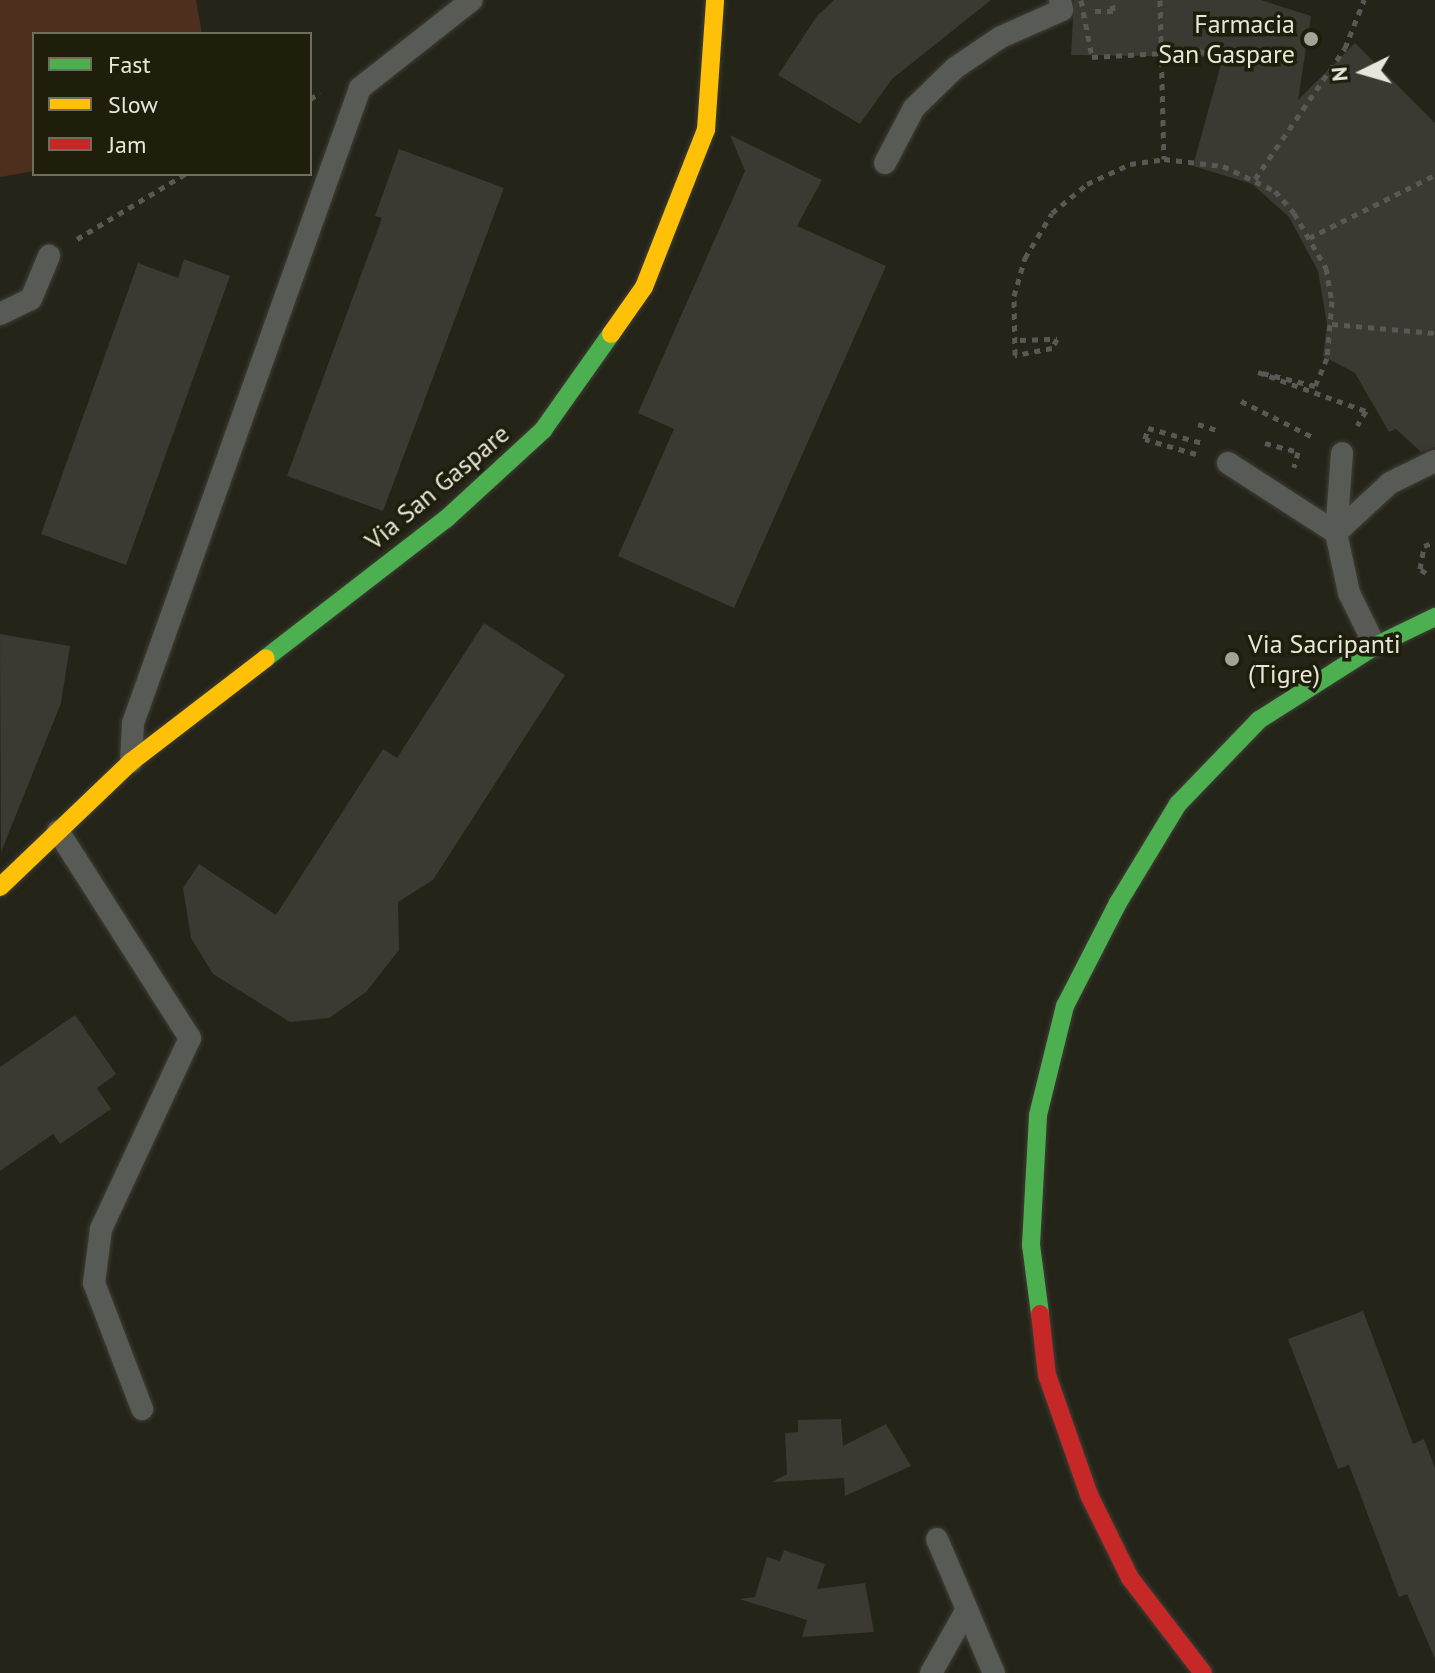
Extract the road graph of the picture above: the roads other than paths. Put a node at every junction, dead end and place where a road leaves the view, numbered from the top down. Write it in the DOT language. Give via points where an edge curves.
graph roads {
  1 [pos="472,0"];
  2 [pos="715,0"];
  3 [pos="1060,0"];
  4 [pos="885,163"];
  5 [pos="49,256"];
  6 [pos="0,314"];
  7 [pos="1342,453"];
  8 [pos="1435,461"];
  9 [pos="1228,463"];
  10 [pos="1336,533"];
  11 [pos="1435,617"];
  12 [pos="1375,646"];
  13 [pos="131,762"];
  14 [pos="58,831"];
  15 [pos="0,887"];
  16 [pos="142,1409"];
  17 [pos="937,1539"];
  18 [pos="965,1613"];
  19 [pos="931,1673"];
  20 [pos="994,1673"];
  21 [pos="1203,1673"];
  1 -- 13 [label="lane" via="360,88 133,723"];
  2 -- 13 [label="street, Via San Gaspare" via="706,130 650,273 543,430 446,519"];
  3 -- 4 [label="lane" via="1062,10 1001,37 955,68 914,108"];
  5 -- 6 [label="lane" via="31,299"];
  7 -- 10 [label="lane"];
  8 -- 10 [label="lane" via="1390,483"];
  9 -- 10 [label="lane"];
  10 -- 12 [label="lane" via="1349,593"];
  11 -- 12 [label="street"];
  12 -- 21 [label="street" via="1259,720 1178,804 1118,903 1065,1006 1038,1115 1031,1245 1047,1375 1089,1495 1130,1578"];
  13 -- 14 [label="street, Via San Gaspare"];
  14 -- 15 [label="street, Via San Gaspare"];
  14 -- 16 [label="lane" via="190,1038 99,1242 94,1283"];
  17 -- 18 [label="lane"];
  18 -- 19 [label="lane"];
  18 -- 20 [label="lane"];
}
